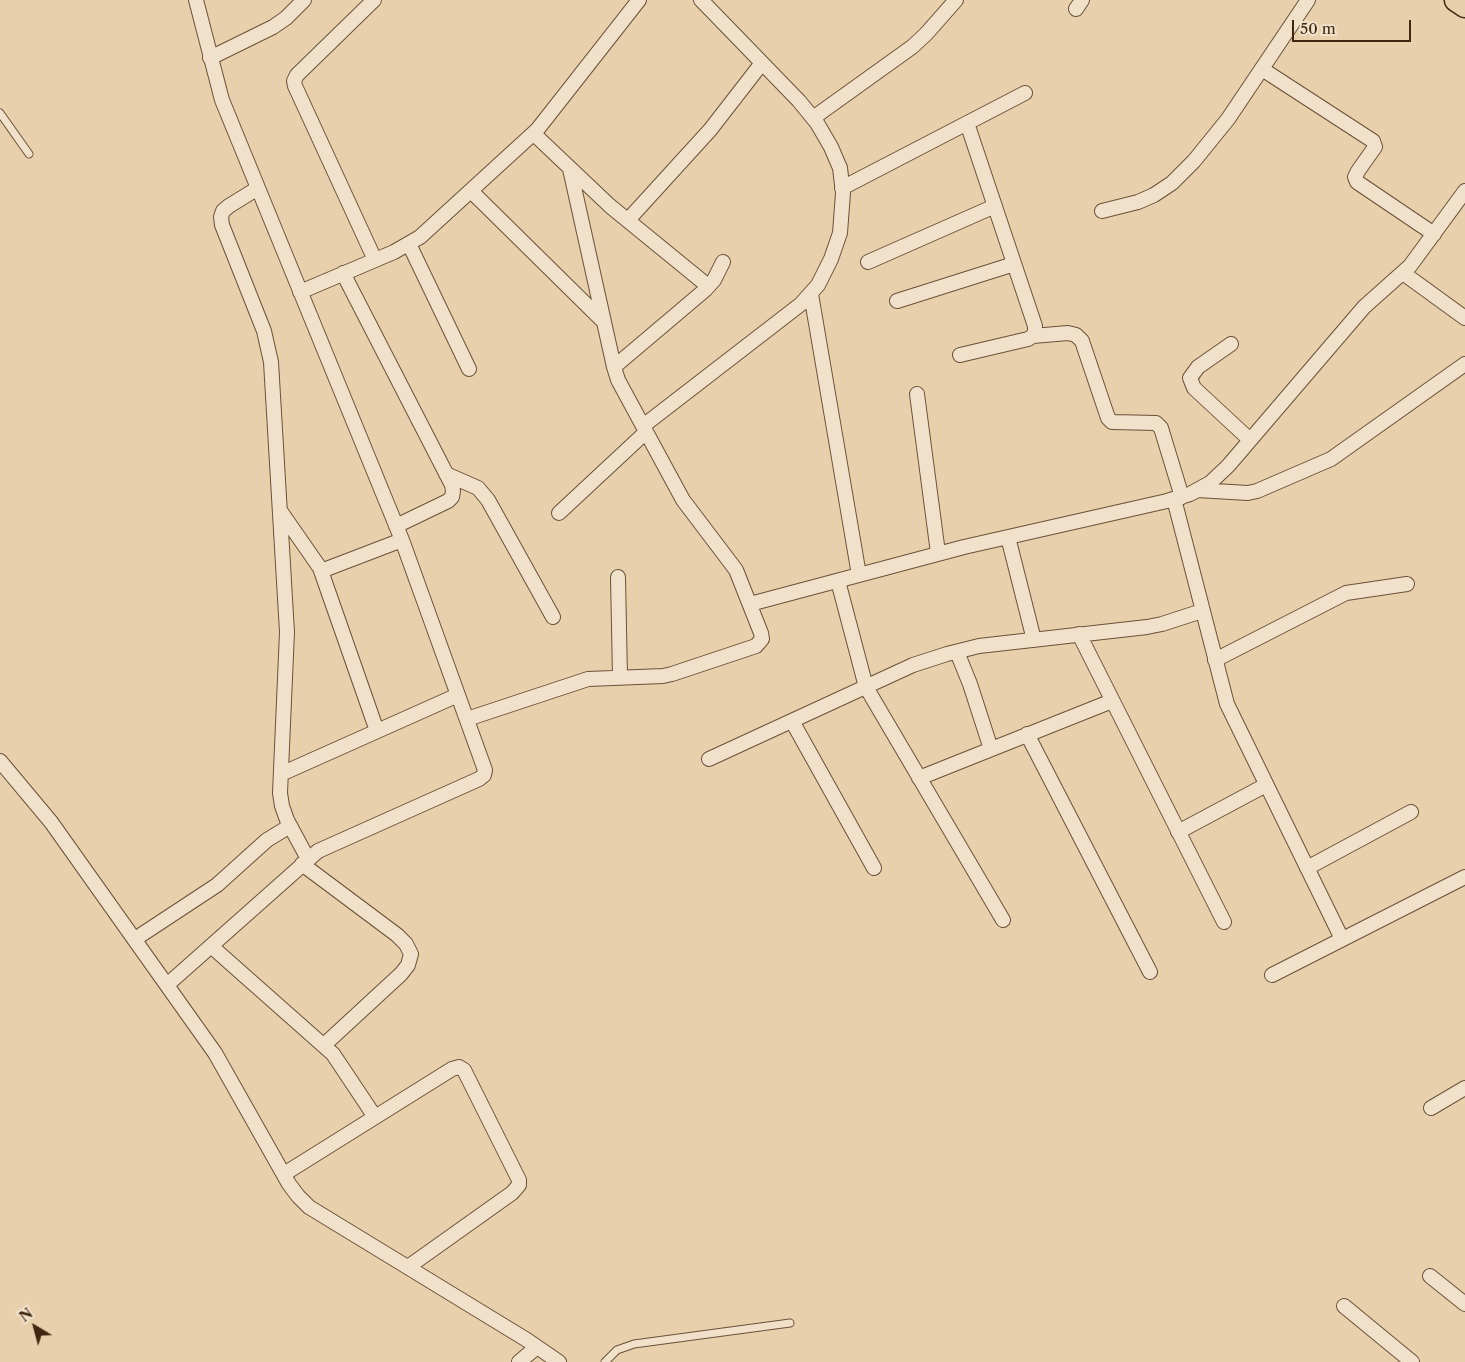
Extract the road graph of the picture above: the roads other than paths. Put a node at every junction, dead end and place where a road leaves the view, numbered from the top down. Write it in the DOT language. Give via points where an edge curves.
graph roads {
  1 [pos="196,0"];
  2 [pos="304,0"];
  3 [pos="374,0"];
  4 [pos="639,0"];
  5 [pos="701,0"];
  6 [pos="956,0"];
  7 [pos="1308,0"];
  8 [pos="1456,0"];
  9 [pos="1465,6"];
  10 [pos="210,58"];
  11 [pos="762,63"];
  12 [pos="1262,69"];
  13 [pos="1025,93"];
  14 [pos="0,113"];
  15 [pos="813,118"];
  16 [pos="967,123"];
  17 [pos="534,134"];
  18 [pos="28,154"];
  19 [pos="570,169"];
  20 [pos="258,188"];
  21 [pos="842,188"];
  22 [pos="471,191"];
  23 [pos="1465,191"];
  24 [pos="995,206"];
  25 [pos="1102,211"];
  26 [pos="628,220"];
  27 [pos="1434,234"];
  28 [pos="409,244"];
  29 [pos="375,260"];
  30 [pos="722,262"];
  31 [pos="868,262"];
  32 [pos="1014,264"];
  33 [pos="343,273"];
  34 [pos="1403,273"];
  35 [pos="708,286"];
  36 [pos="300,292"];
  37 [pos="811,294"];
  38 [pos="897,301"];
  39 [pos="1465,318"];
  40 [pos="604,322"];
  41 [pos="1032,336"];
  42 [pos="1231,344"];
  43 [pos="960,356"];
  44 [pos="1465,364"];
  45 [pos="614,368"];
  46 [pos="469,369"];
  47 [pos="917,394"];
  48 [pos="645,429"];
  49 [pos="1250,440"];
  50 [pos="446,474"];
  51 [pos="1197,490"];
  52 [pos="1178,498"];
  53 [pos="280,512"];
  54 [pos="559,513"];
  55 [pos="396,526"];
  56 [pos="1008,536"];
  57 [pos="402,540"];
  58 [pos="938,553"];
  59 [pos="321,571"];
  60 [pos="859,575"];
  61 [pos="618,577"];
  62 [pos="838,581"];
  63 [pos="1407,584"];
  64 [pos="750,604"];
  65 [pos="1202,611"];
  66 [pos="553,617"];
  67 [pos="1079,634"];
  68 [pos="1034,640"];
  69 [pos="957,652"];
  70 [pos="1215,660"];
  71 [pos="620,677"];
  72 [pos="866,687"];
  73 [pos="458,695"];
  74 [pos="1112,701"];
  75 [pos="467,719"];
  76 [pos="792,721"];
  77 [pos="378,731"];
  78 [pos="1027,734"];
  79 [pos="991,749"];
  80 [pos="709,758"];
  81 [pos="0,761"];
  82 [pos="281,774"];
  83 [pos="920,778"];
  84 [pos="1266,785"];
  85 [pos="1411,812"];
  86 [pos="290,826"];
  87 [pos="1178,832"];
  88 [pos="305,862"];
  89 [pos="874,868"];
  90 [pos="1307,868"];
  91 [pos="1465,877"];
  92 [pos="1003,920"];
  93 [pos="1224,922"];
  94 [pos="134,939"];
  95 [pos="1342,939"];
  96 [pos="211,946"];
  97 [pos="1150,972"];
  98 [pos="1272,975"];
  99 [pos="167,985"];
  100 [pos="324,1045"];
  101 [pos="1465,1088"];
  102 [pos="1431,1108"];
  103 [pos="375,1117"];
  104 [pos="284,1174"];
  105 [pos="408,1268"];
  106 [pos="1430,1276"];
  107 [pos="1465,1304"];
  108 [pos="1344,1306"];
  109 [pos="790,1323"];
  110 [pos="538,1346"];
  111 [pos="519,1362"];
  112 [pos="559,1362"];
  113 [pos="606,1362"];
  114 [pos="1412,1362"];
  1 -- 10 [label="street"];
  2 -- 10 [label="street" via="273,27"];
  3 -- 29 [label="street" via="294,81"];
  4 -- 17 [label="street"];
  5 -- 11 [label="street"];
  6 -- 15 [label="street" via="912,47"];
  7 -- 12 [label="street"];
  8 -- 9 [label="highway"];
  10 -- 20 [label="street" via="222,100"];
  11 -- 15 [label="street"];
  11 -- 26 [label="street" via="710,130"];
  12 -- 25 [label="street" via="1228,119 1172,183 1138,202"];
  12 -- 27 [label="street" via="1373,141 1375,147 1358,171 1357,182"];
  13 -- 16 [label="street"];
  14 -- 18 [label="lane"];
  15 -- 21 [label="street" via="840,168"];
  16 -- 21 [label="street"];
  16 -- 24 [label="street"];
  17 -- 19 [label="street"];
  17 -- 22 [label="street"];
  19 -- 26 [label="street"];
  19 -- 40 [label="street"];
  20 -- 36 [label="street"];
  20 -- 53 [label="street" via="229,206 220,217 269,348"];
  21 -- 37 [label="street" via="840,234 831,259"];
  22 -- 28 [label="street"];
  22 -- 40 [label="street"];
  23 -- 27 [label="street"];
  24 -- 31 [label="street"];
  24 -- 32 [label="street"];
  26 -- 35 [label="street"];
  27 -- 34 [label="street"];
  28 -- 29 [label="street"];
  28 -- 46 [label="street"];
  29 -- 33 [label="street"];
  30 -- 35 [label="street"];
  32 -- 38 [label="street"];
  32 -- 41 [label="street" via="1035,326"];
  33 -- 36 [label="street"];
  33 -- 50 [label="street"];
  34 -- 39 [label="street"];
  34 -- 49 [label="street" via="1364,307"];
  35 -- 45 [label="street"];
  36 -- 55 [label="street"];
  37 -- 48 [label="street"];
  37 -- 60 [label="street"];
  40 -- 45 [label="street"];
  41 -- 43 [label="street" via="1028,340"];
  41 -- 52 [label="street" via="1076,335 1082,341 1108,418 1112,422 1156,422 1161,428"];
  42 -- 49 [label="street" via="1198,367 1190,378 1194,388"];
  44 -- 51 [label="street" via="1331,459 1248,494"];
  45 -- 48 [label="street"];
  47 -- 58 [label="street"];
  48 -- 54 [label="street"];
  48 -- 64 [label="street" via="683,500 736,570"];
  49 -- 51 [label="street" via="1210,483"];
  50 -- 55 [label="street" via="452,485 452,497"];
  50 -- 66 [label="street" via="478,488 488,500"];
  51 -- 52 [label="street"];
  52 -- 56 [label="street"];
  52 -- 65 [label="street"];
  53 -- 59 [label="street"];
  53 -- 82 [label="street" via="287,632"];
  55 -- 57 [label="street"];
  56 -- 58 [label="street"];
  56 -- 68 [label="street"];
  57 -- 59 [label="street"];
  57 -- 73 [label="street"];
  58 -- 60 [label="street"];
  59 -- 77 [label="street"];
  60 -- 62 [label="street"];
  61 -- 71 [label="street"];
  62 -- 64 [label="street"];
  62 -- 72 [label="street"];
  63 -- 70 [label="street" via="1346,593"];
  64 -- 71 [label="street" via="762,639 756,646 672,674"];
  65 -- 67 [label="street" via="1162,624"];
  65 -- 70 [label="street"];
  67 -- 68 [label="street"];
  67 -- 74 [label="street"];
  68 -- 69 [label="street" via="979,646"];
  69 -- 72 [label="street" via="913,666"];
  69 -- 79 [label="street"];
  70 -- 84 [label="street" via="1227,704"];
  71 -- 75 [label="street" via="588,679"];
  72 -- 76 [label="street"];
  72 -- 83 [label="street"];
  73 -- 75 [label="street"];
  73 -- 77 [label="street"];
  74 -- 78 [label="street"];
  74 -- 87 [label="street"];
  75 -- 88 [label="street" via="484,775 329,846"];
  76 -- 80 [label="street"];
  76 -- 89 [label="street"];
  77 -- 82 [label="street"];
  78 -- 79 [label="street"];
  78 -- 97 [label="street"];
  79 -- 83 [label="street"];
  81 -- 94 [label="street" via="51,822"];
  82 -- 86 [label="street" via="282,806"];
  83 -- 92 [label="street"];
  84 -- 87 [label="street"];
  84 -- 90 [label="street"];
  85 -- 90 [label="street"];
  86 -- 88 [label="street"];
  86 -- 94 [label="street" via="268,840 217,886"];
  87 -- 93 [label="street"];
  88 -- 96 [label="street"];
  88 -- 100 [label="street" via="397,936 411,954 401,974"];
  90 -- 95 [label="street"];
  91 -- 95 [label="street"];
  94 -- 99 [label="street"];
  95 -- 98 [label="street"];
  96 -- 99 [label="street"];
  96 -- 100 [label="street"];
  99 -- 104 [label="street" via="215,1053"];
  100 -- 103 [label="street" via="340,1063"];
  101 -- 102 [label="street"];
  103 -- 104 [label="street"];
  103 -- 105 [label="street" via="459,1067 464,1070 519,1180 519,1185 512,1192"];
  104 -- 105 [label="street" via="309,1207"];
  105 -- 110 [label="street"];
  106 -- 107 [label="street"];
  108 -- 114 [label="street"];
  109 -- 113 [label="lane" via="634,1344 617,1350"];
  110 -- 111 [label="street"];
  110 -- 112 [label="street"];
}
